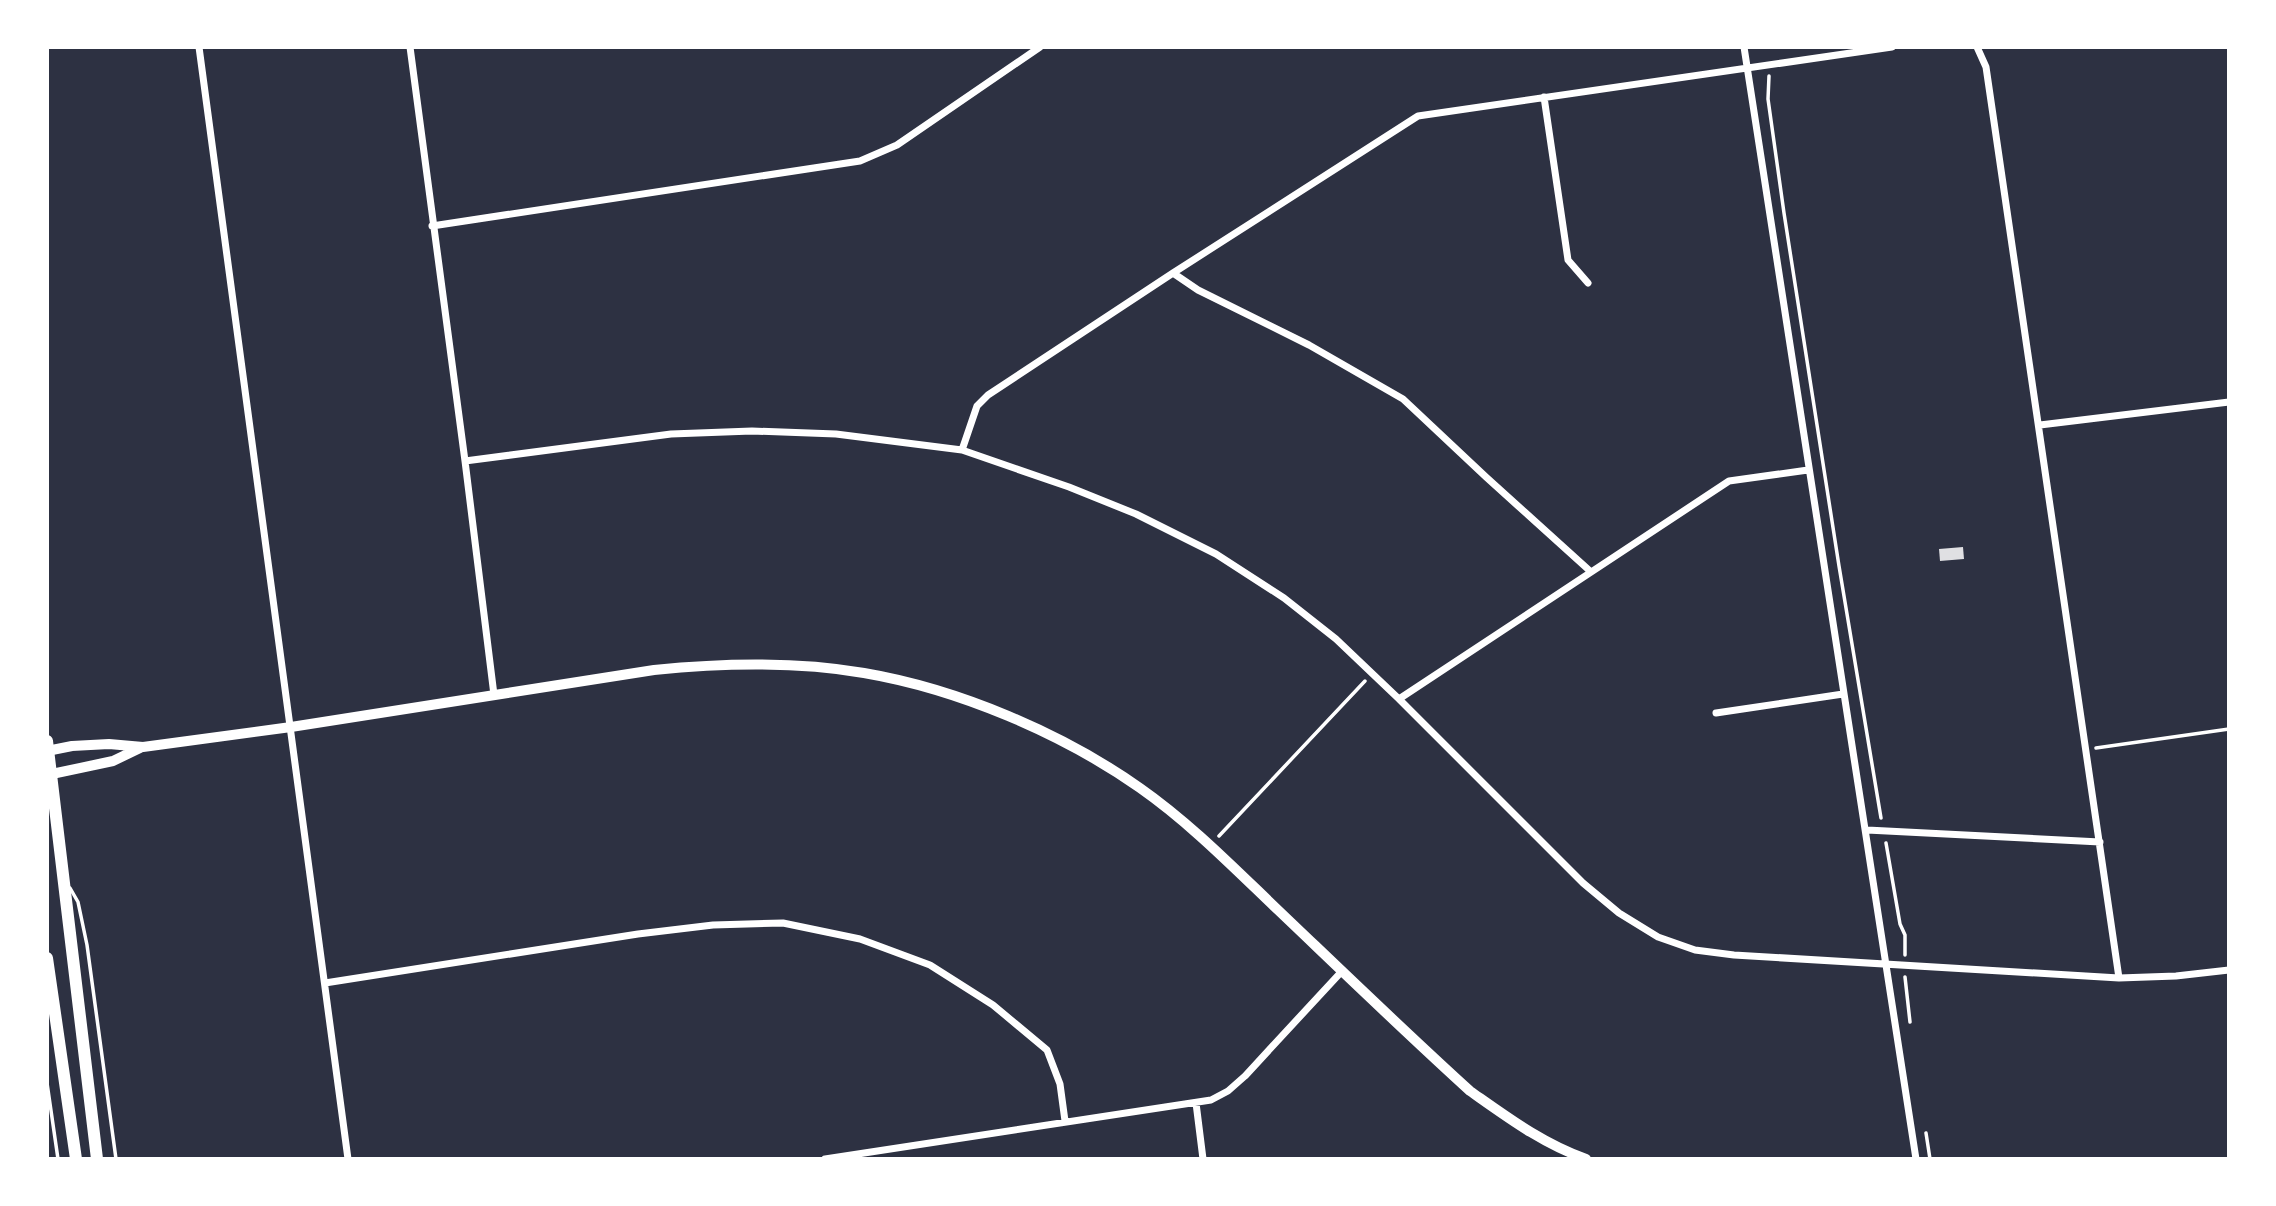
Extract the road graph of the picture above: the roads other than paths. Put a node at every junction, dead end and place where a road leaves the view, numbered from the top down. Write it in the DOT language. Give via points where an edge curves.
graph roads {
  1 [pos="199,47"];
  2 [pos="410,47"];
  3 [pos="1040,47"];
  4 [pos="1744,47"];
  5 [pos="1892,47"];
  6 [pos="1978,47"];
  7 [pos="1747,67"];
  8 [pos="1544,97"];
  9 [pos="432,226"];
  10 [pos="1173,272"];
  11 [pos="1588,283"];
  12 [pos="2229,402"];
  13 [pos="2040,425"];
  14 [pos="962,450"];
  15 [pos="465,461"];
  16 [pos="1808,470"];
  17 [pos="1590,571"];
  18 [pos="1843,694"];
  19 [pos="494,695"];
  20 [pos="1399,699"];
  21 [pos="1716,713"];
  22 [pos="291,727"];
  23 [pos="48,747"];
  24 [pos="143,747"];
  25 [pos="49,775"];
  26 [pos="1867,830"];
  27 [pos="2100,842"];
  28 [pos="63,878"];
  29 [pos="47,958"];
  30 [pos="1887,964"];
  31 [pos="2229,970"];
  32 [pos="1342,971"];
  33 [pos="2119,978"];
  34 [pos="325,983"];
  35 [pos="47,1083"];
  36 [pos="1196,1103"];
  37 [pos="1065,1121"];
  38 [pos="58,1159"];
  39 [pos="76,1159"];
  40 [pos="97,1159"];
  41 [pos="116,1159"];
  42 [pos="348,1159"];
  43 [pos="825,1159"];
  44 [pos="1203,1159"];
  45 [pos="1586,1159"];
  46 [pos="1916,1159"];
  1 -- 22 [label="street"];
  2 -- 9 [label="street"];
  3 -- 9 [label="street" via="897,145 860,161"];
  4 -- 7 [label="street"];
  5 -- 7 [label="street"];
  6 -- 13 [label="street" via="1986,67"];
  7 -- 8 [label="street"];
  7 -- 16 [label="street"];
  8 -- 10 [label="street" via="1418,116"];
  8 -- 11 [label="street" via="1568,260"];
  9 -- 15 [label="street"];
  10 -- 14 [label="street" via="988,395 976,406"];
  10 -- 17 [label="street" via="1198,290 1309,345 1403,399"];
  12 -- 13 [label="street"];
  13 -- 27 [label="street"];
  14 -- 15 [label="street" via="836,434 752,431 671,434"];
  14 -- 20 [label="street" via="1069,487 1216,554 1336,639"];
  15 -- 19 [label="street"];
  16 -- 17 [label="street" via="1729,481"];
  16 -- 18 [label="street"];
  17 -- 20 [label="street"];
  18 -- 21 [label="street"];
  18 -- 26 [label="street"];
  19 -- 22 [label="main road"];
  19 -- 32 [label="main road" via="708,664 864,673 943,692 1074,747 1140,788 1210,845"];
  20 -- 30 [label="street" via="1583,883 1658,937 1695,950 1734,955"];
  22 -- 24 [label="main road"];
  22 -- 34 [label="street"];
  23 -- 24 [label="main road"];
  23 -- 25 [label="highway"];
  24 -- 25 [label="main road" via="113,761"];
  25 -- 28 [label="highway"];
  26 -- 27 [label="street"];
  26 -- 30 [label="street"];
  27 -- 33 [label="street"];
  28 -- 40 [label="highway"];
  28 -- 41 [label="lane" via="78,902 87,945"];
  29 -- 39 [label="highway"];
  30 -- 33 [label="street"];
  30 -- 46 [label="street"];
  31 -- 33 [label="street"];
  32 -- 36 [label="street" via="1245,1076 1228,1091"];
  32 -- 45 [label="main road" via="1470,1091 1517,1125"];
  34 -- 37 [label="street" via="638,934 783,923 860,939 930,965 993,1005 1047,1050 1060,1084"];
  34 -- 42 [label="street"];
  35 -- 38 [label="lane"];
  36 -- 37 [label="street"];
  36 -- 44 [label="street"];
  37 -- 43 [label="street"];
}
